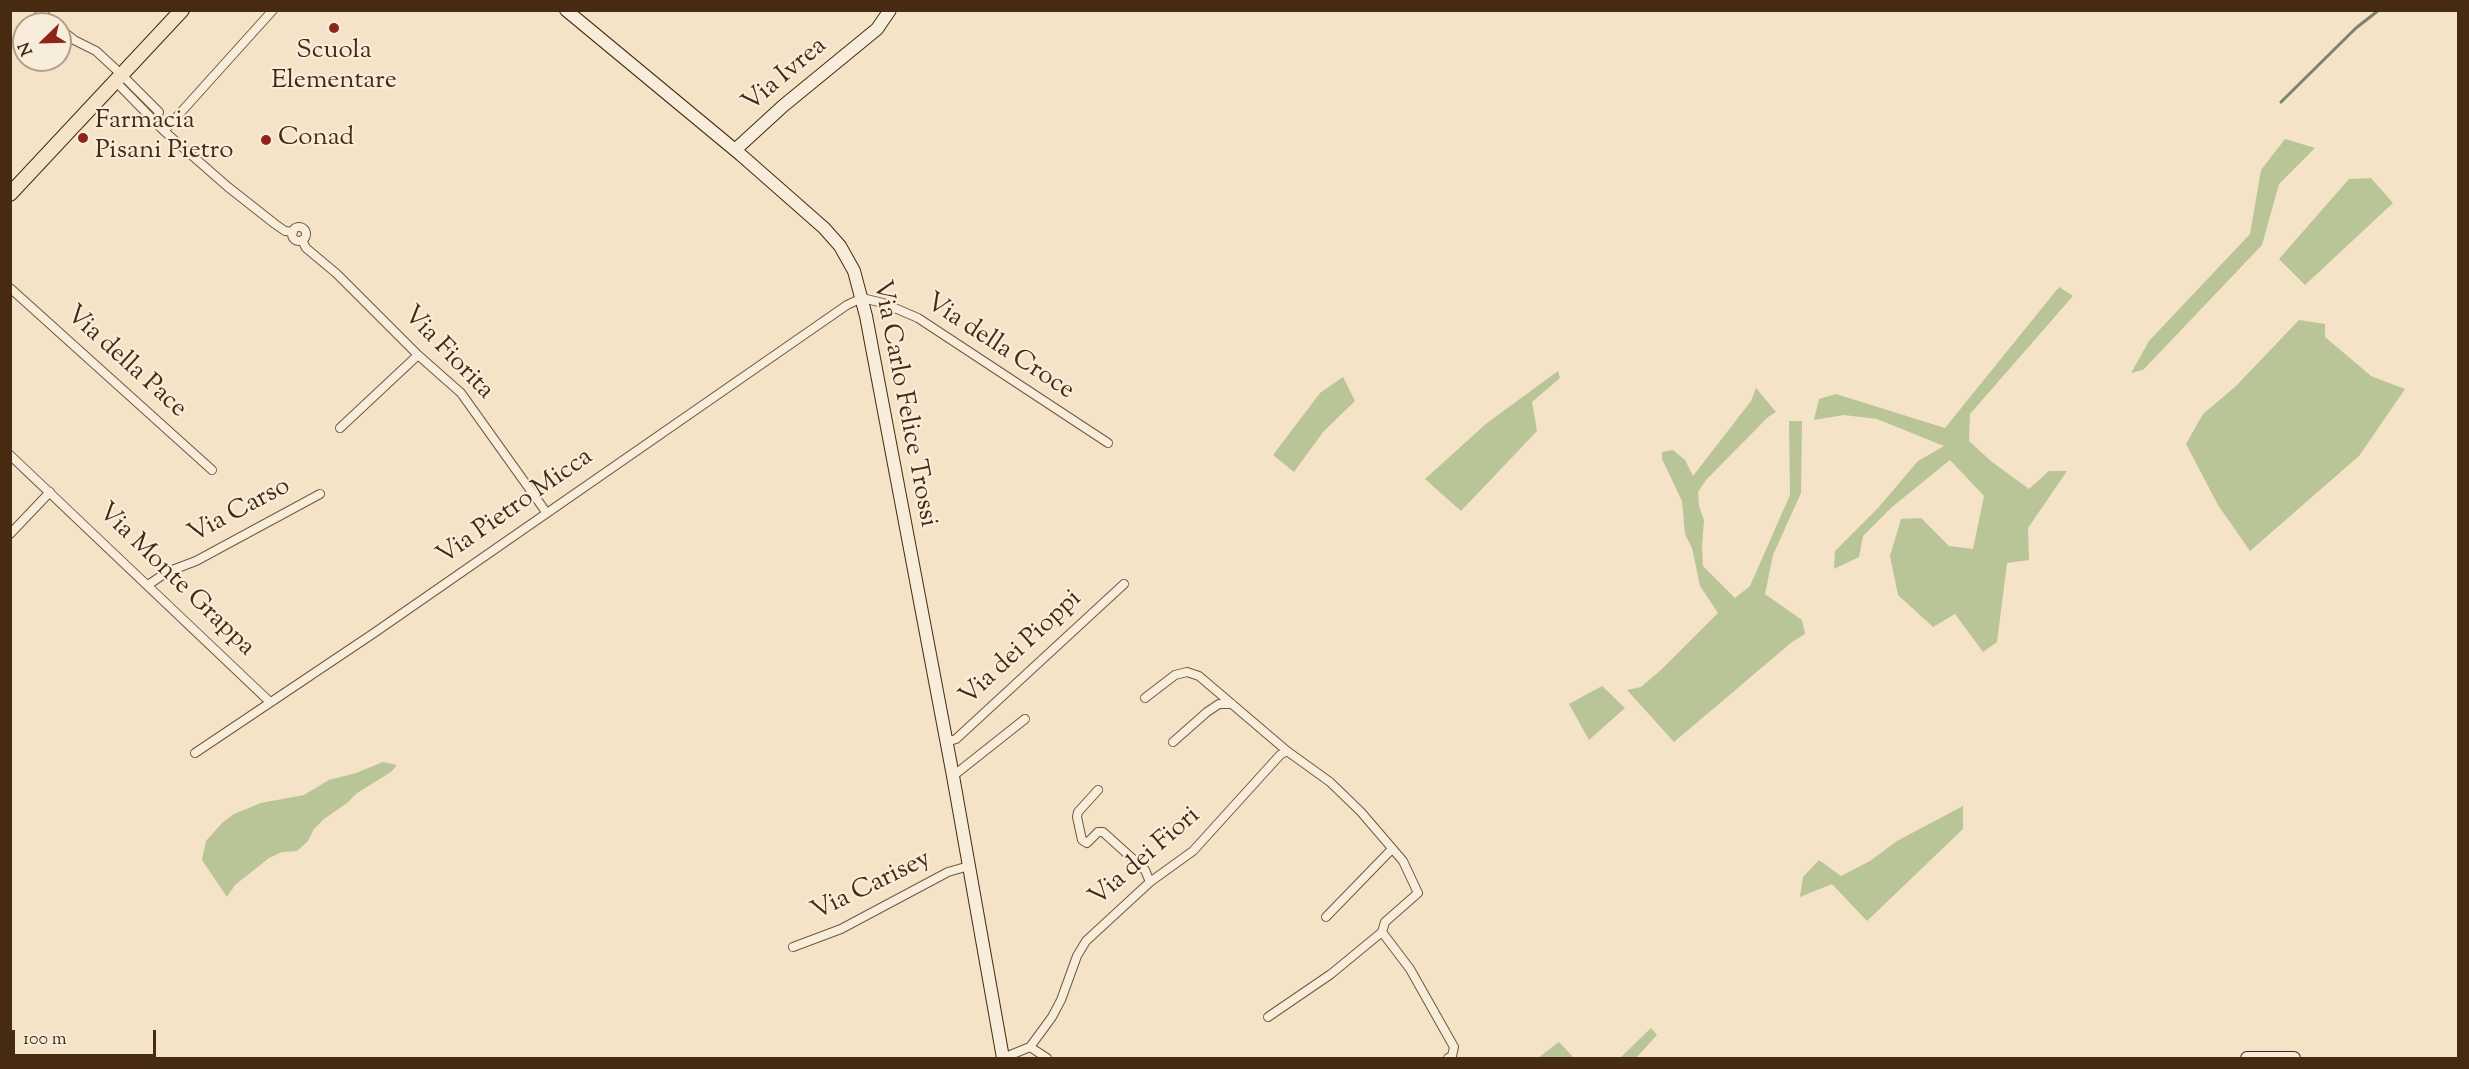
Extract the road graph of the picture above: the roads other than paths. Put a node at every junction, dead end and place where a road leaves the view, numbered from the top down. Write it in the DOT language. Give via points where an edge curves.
graph roads {
  1 [pos="182,10"];
  2 [pos="273,10"];
  3 [pos="566,10"];
  4 [pos="890,10"];
  5 [pos="72,38"];
  6 [pos="119,79"];
  7 [pos="164,131"];
  8 [pos="735,150"];
  9 [pos="10,194"];
  10 [pos="10,288"];
  11 [pos="862,298"];
  12 [pos="418,355"];
  13 [pos="340,428"];
  14 [pos="1108,443"];
  15 [pos="10,455"];
  16 [pos="212,470"];
  17 [pos="50,492"];
  18 [pos="320,494"];
  19 [pos="546,512"];
  20 [pos="10,534"];
  21 [pos="1124,584"];
  22 [pos="148,585"];
  23 [pos="1145,699"];
  24 [pos="270,702"];
  25 [pos="1232,704"];
  26 [pos="1025,719"];
  27 [pos="946,742"];
  28 [pos="1173,742"];
  29 [pos="1287,751"];
  30 [pos="195,753"];
  31 [pos="953,776"];
  32 [pos="1098,790"];
  33 [pos="1392,849"];
  34 [pos="969,866"];
  35 [pos="1150,882"];
  36 [pos="1326,917"];
  37 [pos="1382,932"];
  38 [pos="793,947"];
  39 [pos="1269,1017"];
  40 [pos="1030,1047"];
  41 [pos="1450,1057"];
  42 [pos="1003,1058"];
  43 [pos="1047,1059"];
  44 [pos="2247,1059"];
  45 [pos="2294,1059"];
  1 -- 6 [label="main road"];
  2 -- 7 [label="street"];
  3 -- 8 [label="street, Via Carlo Felice Trossi"];
  4 -- 8 [label="street, Via Ivrea" via="877,29"];
  5 -- 6 [label="street" via="96,51"];
  6 -- 7 [label="street"];
  6 -- 9 [label="main road"];
  7 -- 12 [label="street, Via Fiorita" via="275,224 285,231 292,232 298,227 305,230 302,240 306,248"];
  8 -- 11 [label="street, Via Carlo Felice Trossi" via="840,246 854,271"];
  10 -- 16 [label="street, Via della Pace"];
  11 -- 14 [label="street, Via della Croce" via="918,318"];
  11 -- 19 [label="street, Via Pietro Micca"];
  11 -- 27 [label="street, Via Carlo Felice Trossi"];
  12 -- 13 [label="street"];
  12 -- 19 [label="street, Via Fiorita" via="467,400"];
  15 -- 17 [label="street, Via Monte Grappa"];
  17 -- 20 [label="street"];
  17 -- 22 [label="street, Via Monte Grappa"];
  18 -- 22 [label="street, Via Carso"];
  19 -- 24 [label="street, Via Pietro Micca"];
  21 -- 27 [label="street, Via dei Pioppi" via="956,739"];
  22 -- 24 [label="street, Via Monte Grappa"];
  23 -- 25 [label="street" via="1175,675 1187,672 1199,676"];
  24 -- 30 [label="street, Via Pietro Micca"];
  25 -- 28 [label="street" via="1219,704"];
  25 -- 29 [label="street"];
  26 -- 31 [label="street"];
  27 -- 31 [label="street, Via Carlo Felice Trossi"];
  29 -- 33 [label="street" via="1330,782"];
  29 -- 35 [label="street, Via dei Fiori" via="1193,851"];
  31 -- 34 [label="street, Via Carlo Felice Trossi"];
  32 -- 35 [label="street" via="1078,812 1082,840 1087,843 1102,832 1145,870"];
  33 -- 36 [label="street"];
  33 -- 37 [label="street" via="1403,861 1418,892 1384,922"];
  34 -- 38 [label="street, Via Carisey" via="948,872 841,929"];
  34 -- 42 [label="street, Via Carlo Felice Trossi"];
  35 -- 40 [label="street, Via dei Fiori" via="1086,941 1061,1000"];
  37 -- 39 [label="street"];
  37 -- 41 [label="street" via="1410,969 1454,1047"];
  40 -- 42 [label="street"];
  40 -- 43 [label="street"];
  44 -- 45 [label="street"];
}
